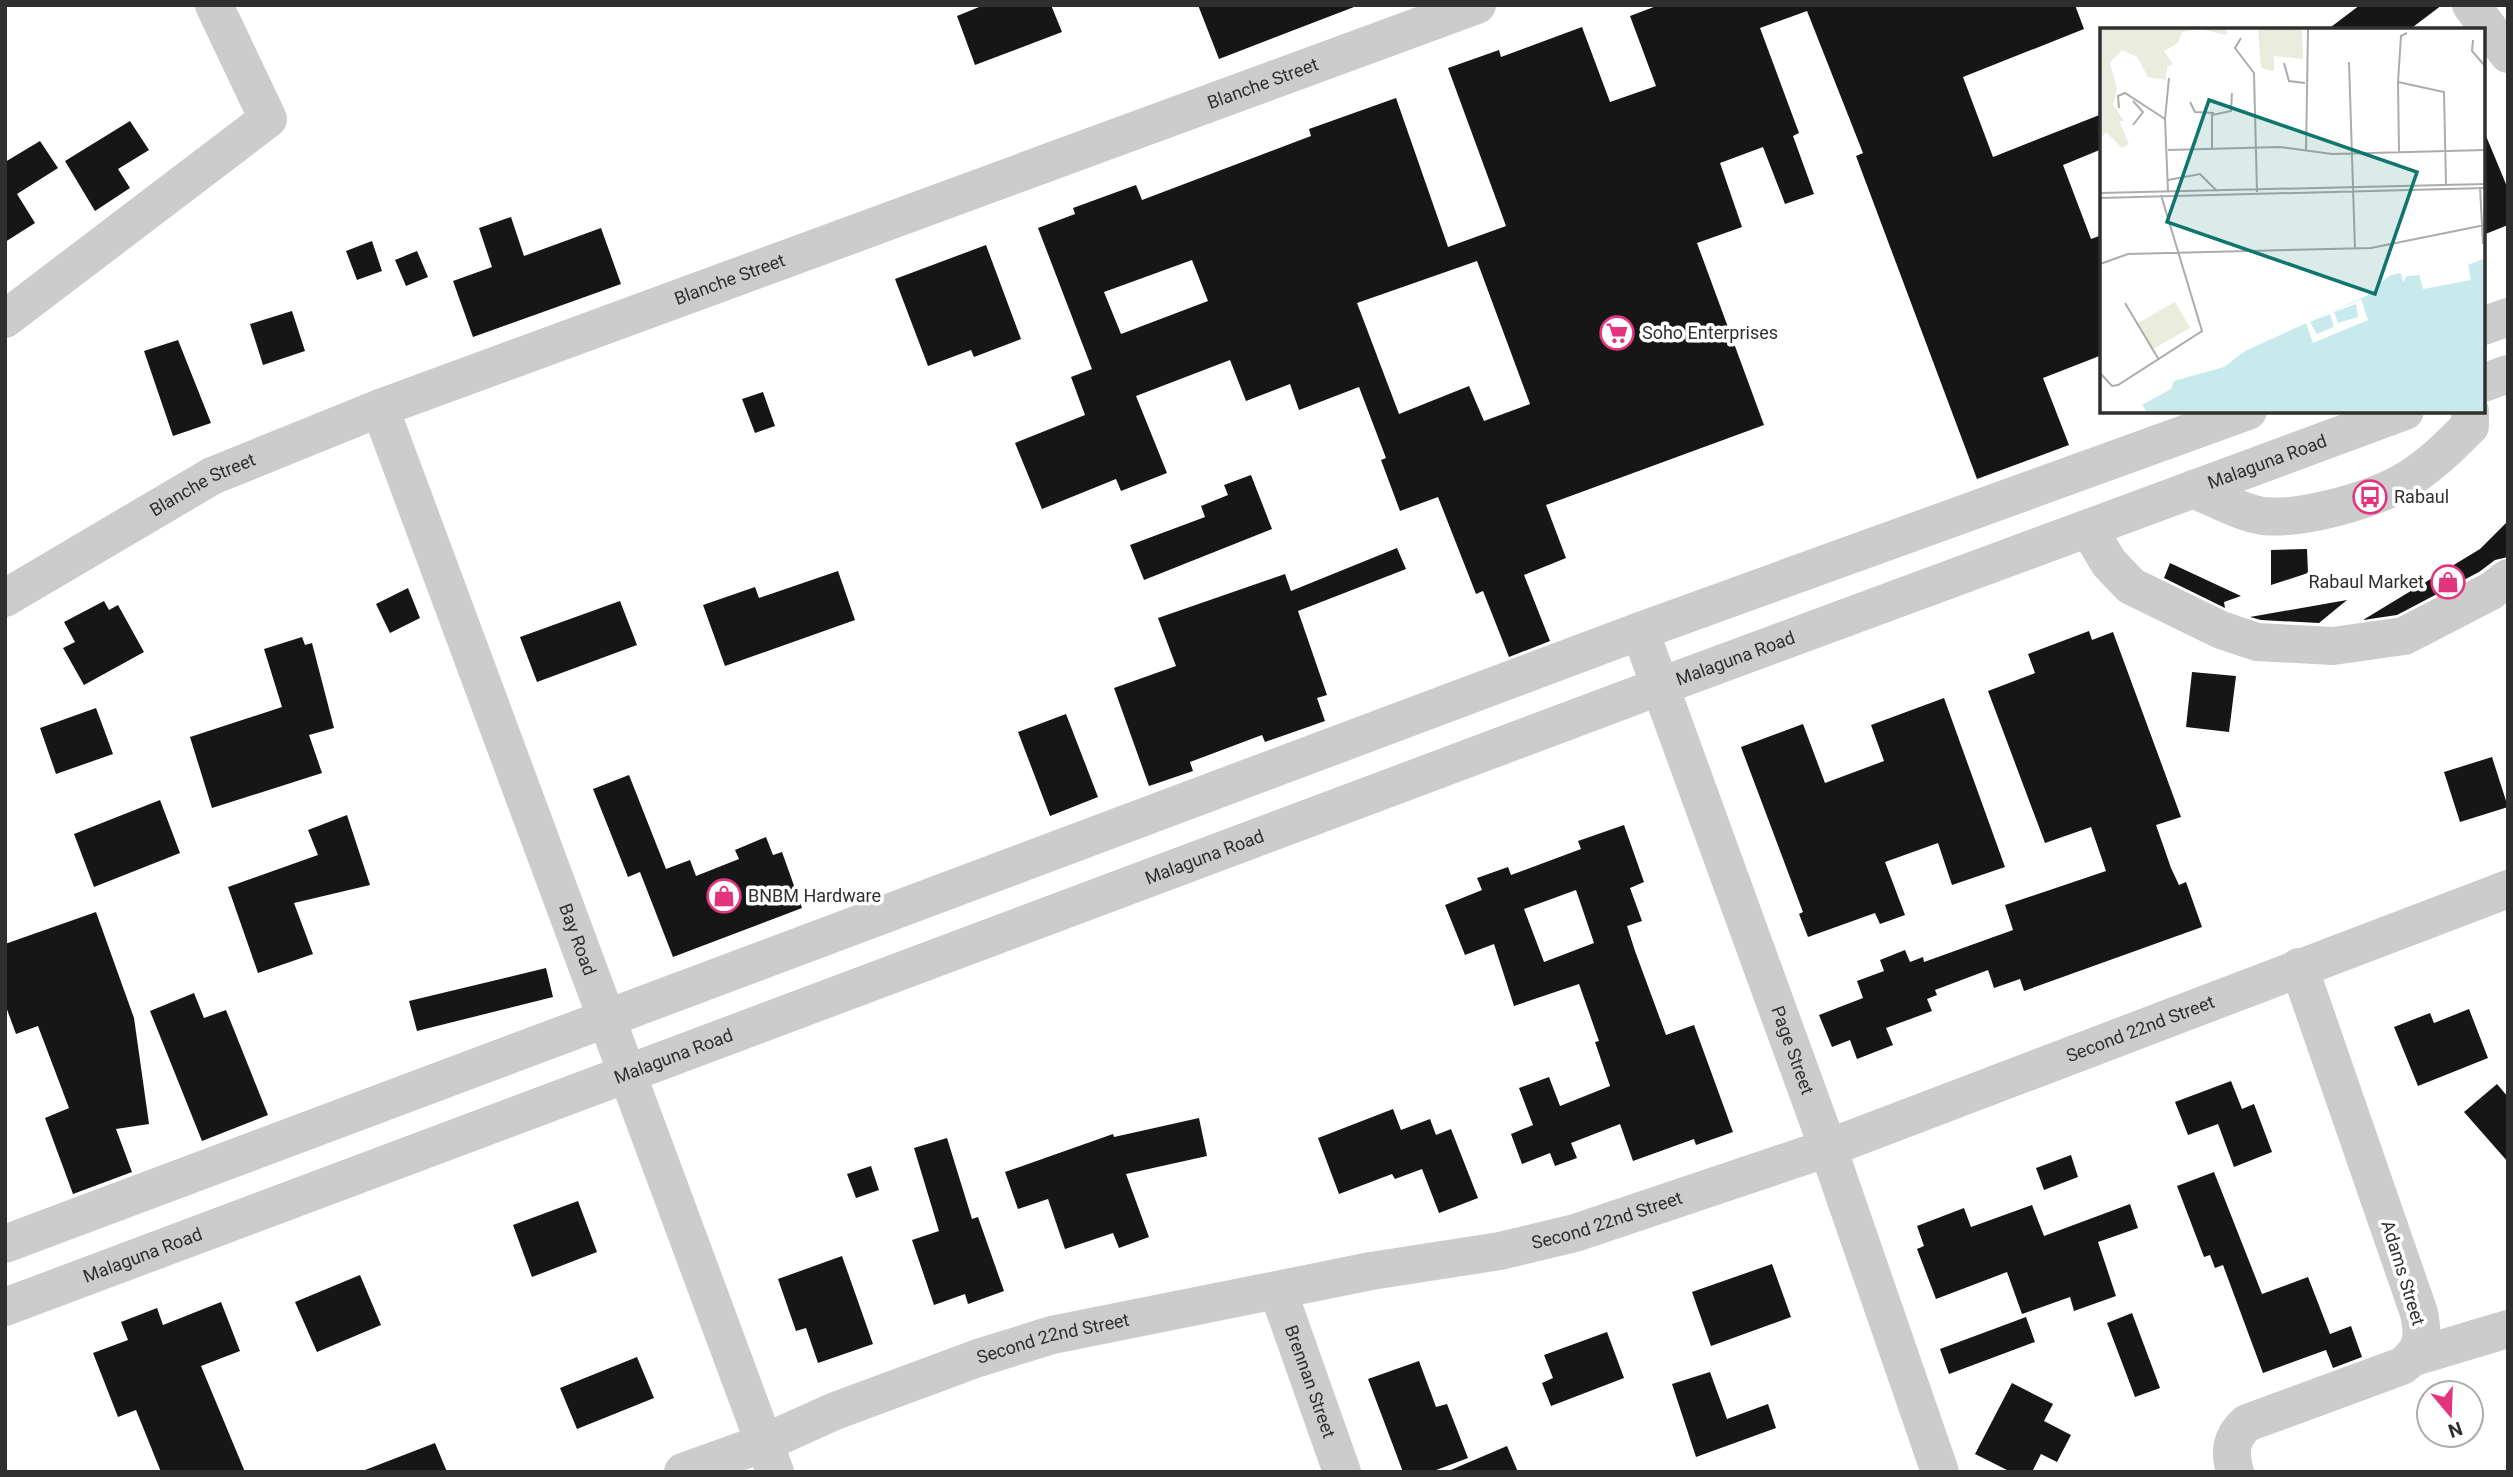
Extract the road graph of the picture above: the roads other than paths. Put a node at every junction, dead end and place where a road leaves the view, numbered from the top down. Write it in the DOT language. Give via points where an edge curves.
graph roads {
  1 [pos="214,5"];
  2 [pos="1476,5"];
  3 [pos="2471,5"];
  4 [pos="2508,54"];
  5 [pos="2508,317"];
  6 [pos="5,320"];
  7 [pos="2485,325"];
  8 [pos="2508,374"];
  9 [pos="2485,382"];
  10 [pos="380,408"];
  11 [pos="2242,413"];
  12 [pos="2400,413"];
  13 [pos="2470,413"];
  14 [pos="2193,489"];
  15 [pos="2088,528"];
  16 [pos="2508,578"];
  17 [pos="5,598"];
  18 [pos="1640,631"];
  19 [pos="1661,686"];
  20 [pos="2508,889"];
  21 [pos="2299,967"];
  22 [pos="606,1018"];
  23 [pos="628,1075"];
  24 [pos="1828,1147"];
  25 [pos="5,1244"];
  26 [pos="1278,1290"];
  27 [pos="5,1307"];
  28 [pos="2508,1329"];
  29 [pos="2414,1357"];
  30 [pos="769,1458"];
  31 [pos="683,1472"];
  32 [pos="1342,1472"];
  33 [pos="1940,1472"];
  34 [pos="2235,1472"];
  1 -- 6 [label="street" via="268,119"];
  2 -- 10 [label="street, Blanche Street"];
  3 -- 4 [label="street"];
  5 -- 7 [label="street"];
  8 -- 9 [label="street"];
  10 -- 17 [label="street, Blanche Street" via="212,476"];
  10 -- 22 [label="street, Bay Road"];
  11 -- 18 [label="street"];
  12 -- 14 [label="street, Malaguna Road"];
  13 -- 14 [label="street" via="2470,426 2411,478 2367,497 2313,512 2262,516"];
  14 -- 15 [label="street, Malaguna Road"];
  15 -- 16 [label="street" via="2109,563 2131,586 2256,642 2333,646 2404,636 2491,592"];
  15 -- 19 [label="street, Malaguna Road"];
  18 -- 19 [label="street, Page Street"];
  18 -- 22 [label="street"];
  19 -- 23 [label="street, Malaguna Road"];
  19 -- 24 [label="street, Page Street"];
  20 -- 21 [label="street, Second 22nd Street"];
  21 -- 24 [label="street, Second 22nd Street"];
  21 -- 29 [label="street, Adams Street" via="2419,1313 2422,1341"];
  22 -- 23 [label="street, Bay Road"];
  22 -- 25 [label="street"];
  23 -- 27 [label="street, Malaguna Road"];
  23 -- 30 [label="street, Bay Road"];
  24 -- 26 [label="street, Second 22nd Street" via="1540,1243"];
  24 -- 33 [label="street, Page Street"];
  26 -- 30 [label="street, Second 22nd Street" via="1019,1344 835,1411"];
  26 -- 32 [label="street, Brennan Street"];
  28 -- 29 [label="street"];
  29 -- 34 [label="street" via="2402,1366 2247,1423 2231,1448"];
  30 -- 31 [label="street, Second 22nd Street"];
}
